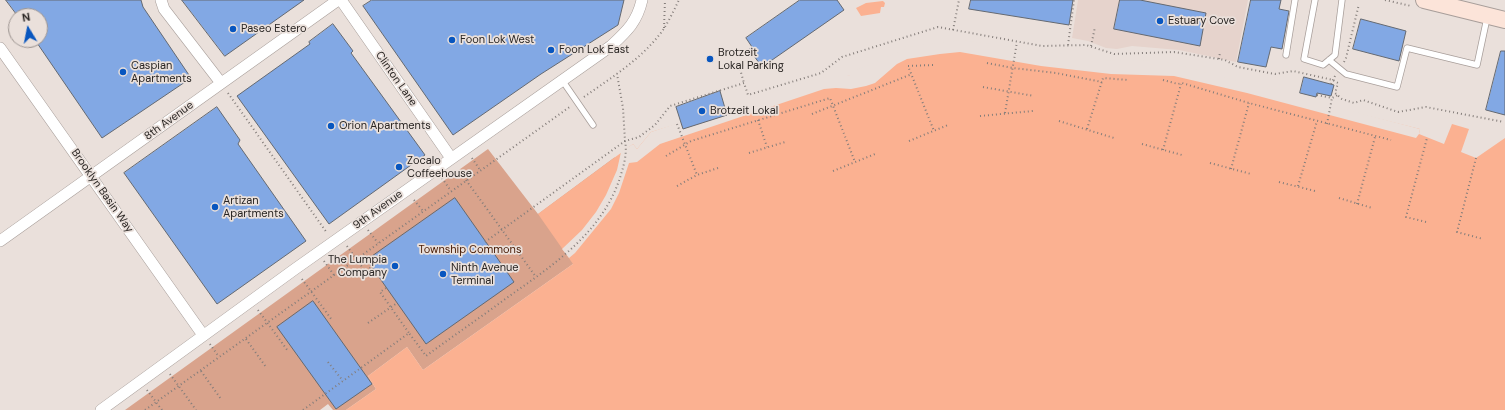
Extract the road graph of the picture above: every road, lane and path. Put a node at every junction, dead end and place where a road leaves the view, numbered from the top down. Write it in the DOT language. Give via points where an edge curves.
graph roads {
  1 [pos="161,0"];
  2 [pos="338,0"];
  3 [pos="341,0"];
  4 [pos="642,0"];
  5 [pos="665,0"];
  6 [pos="679,0"];
  7 [pos="959,0"];
  8 [pos="1074,0"];
  9 [pos="1295,0"];
  10 [pos="1315,0"];
  11 [pos="1342,0"];
  12 [pos="1424,0"];
  13 [pos="1359,4"];
  14 [pos="1488,16"];
  15 [pos="1505,20"];
  16 [pos="1094,27"];
  17 [pos="664,29"];
  18 [pos="953,30"];
  19 [pos="1017,42"];
  20 [pos="1068,45"];
  21 [pos="1091,46"];
  22 [pos="0,48"];
  23 [pos="1220,52"];
  24 [pos="1286,55"];
  25 [pos="1219,59"];
  26 [pos="1329,60"];
  27 [pos="987,64"];
  28 [pos="933,65"];
  29 [pos="1013,68"];
  30 [pos="740,69"];
  31 [pos="1339,69"];
  32 [pos="617,74"];
  33 [pos="912,74"];
  34 [pos="562,80"];
  35 [pos="1128,80"];
  36 [pos="1163,80"];
  37 [pos="1333,80"];
  38 [pos="1102,82"];
  39 [pos="221,83"];
  40 [pos="744,83"];
  41 [pos="1181,83"];
  42 [pos="1331,84"];
  43 [pos="983,87"];
  44 [pos="1010,92"];
  45 [pos="1317,95"];
  46 [pos="1338,95"];
  47 [pos="1034,96"];
  48 [pos="1332,98"];
  49 [pos="577,102"];
  50 [pos="1249,103"];
  51 [pos="833,106"];
  52 [pos="1033,111"];
  53 [pos="812,114"];
  54 [pos="1006,114"];
  55 [pos="980,116"];
  56 [pos="758,120"];
  57 [pos="1059,121"];
  58 [pos="1317,121"];
  59 [pos="1504,122"];
  60 [pos="677,124"];
  61 [pos="1327,124"];
  62 [pos="593,125"];
  63 [pos="948,125"];
  64 [pos="1088,129"];
  65 [pos="934,131"];
  66 [pos="1375,136"];
  67 [pos="1114,138"];
  68 [pos="1427,138"];
  69 [pos="1390,140"];
  70 [pos="626,141"];
  71 [pos="909,141"];
  72 [pos="785,142"];
  73 [pos="1142,144"];
  74 [pos="684,145"];
  75 [pos="767,147"];
  76 [pos="1162,150"];
  77 [pos="749,153"];
  78 [pos="875,154"];
  79 [pos="666,156"];
  80 [pos="1182,156"];
  81 [pos="451,158"];
  82 [pos="1476,158"];
  83 [pos="855,162"];
  84 [pos="1210,163"];
  85 [pos="718,168"];
  86 [pos="1231,169"];
  87 [pos="833,171"];
  88 [pos="1251,174"];
  89 [pos="697,175"];
  90 [pos="92,176"];
  91 [pos="466,180"];
  92 [pos="1279,182"];
  93 [pos="677,186"];
  94 [pos="1298,186"];
  95 [pos="406,190"];
  96 [pos="1315,191"];
  97 [pos="1339,198"];
  98 [pos="1357,204"];
  99 [pos="1372,208"];
  100 [pos="423,211"];
  101 [pos="363,221"];
  102 [pos="1426,222"];
  103 [pos="502,229"];
  104 [pos="1483,239"];
  105 [pos="337,240"];
  106 [pos="0,241"];
  107 [pos="485,242"];
  108 [pos="378,244"];
  109 [pos="318,253"];
  110 [pos="356,259"];
  111 [pos="372,266"];
  112 [pos="295,270"];
  113 [pos="334,275"];
  114 [pos="536,277"];
  115 [pos="386,288"];
  116 [pos="311,291"];
  117 [pos="251,301"];
  118 [pos="397,303"];
  119 [pos="391,307"];
  120 [pos="332,320"];
  121 [pos="267,323"];
  122 [pos="368,323"];
  123 [pos="409,333"];
  124 [pos="203,335"];
  125 [pos="246,338"];
  126 [pos="288,351"];
  127 [pos="220,357"];
  128 [pos="328,362"];
  129 [pos="163,365"];
  130 [pos="266,367"];
  131 [pos="201,370"];
  132 [pos="141,381"];
  133 [pos="343,381"];
  134 [pos="179,386"];
  135 [pos="221,399"];
  136 [pos="156,402"];
  137 [pos="101,410"];
  138 [pos="145,410"];
  139 [pos="162,410"];
  140 [pos="196,410"];
  141 [pos="303,410"];
  1 -- 39 [label="street" via="164,9"];
  2 -- 39 [label="street, 8th Avenue"];
  3 -- 81 [label="street, Clinton Lane"];
  4 -- 34 [label="street, 9th Avenue" via="630,30"];
  5 -- 17 [label="path"];
  6 -- 17 [label="path"];
  7 -- 18 [label="path"];
  8 -- 20 [label="path"];
  9 -- 24 [label="lane"];
  10 -- 26 [label="lane" via="1304,59 1323,64"];
  11 -- 26 [label="lane" via="1334,55"];
  12 -- 14 [label="main road"];
  13 -- 31 [label="path" via="1346,58"];
  14 -- 15 [label="main road"];
  14 -- 31 [label="lane" via="1477,65 1407,48 1397,87 1346,74"];
  16 -- 21 [label="path"];
  17 -- 32 [label="path" via="636,59"];
  18 -- 19 [label="path"];
  18 -- 40 [label="path" via="938,27 842,57 821,73 748,95"];
  19 -- 20 [label="path" via="1042,46"];
  19 -- 29 [label="path"];
  20 -- 21 [label="path"];
  21 -- 25 [label="path" via="1114,54 1174,52"];
  22 -- 90 [label="street, Brooklyn Basin Way"];
  23 -- 25 [label="path"];
  25 -- 37 [label="path" via="1238,67 1275,74 1293,71"];
  26 -- 31 [label="lane"];
  27 -- 29 [label="path"];
  28 -- 33 [label="path" via="908,66"];
  29 -- 38 [label="path"];
  29 -- 44 [label="path"];
  30 -- 40 [label="path"];
  31 -- 37 [label="path"];
  32 -- 49 [label="path"];
  32 -- 70 [label="path" via="622,96"];
  33 -- 51 [label="path"];
  33 -- 65 [label="path"];
  34 -- 49 [label="lane"];
  34 -- 81 [label="street, 9th Avenue"];
  35 -- 38 [label="path" via="1103,78"];
  36 -- 41 [label="path"];
  37 -- 42 [label="path"];
  37 -- 46 [label="path" via="1338,83 1335,93"];
  38 -- 64 [label="path"];
  39 -- 90 [label="street, 8th Avenue"];
  39 -- 105 [label="path"];
  40 -- 70 [label="path" via="670,106 655,124 639,137"];
  41 -- 50 [label="path"];
  41 -- 76 [label="path"];
  43 -- 44 [label="path"];
  44 -- 47 [label="path"];
  44 -- 54 [label="path"];
  45 -- 48 [label="path"];
  46 -- 48 [label="path"];
  46 -- 59 [label="path" via="1342,100 1354,103 1363,100 1398,112 1426,107"];
  48 -- 61 [label="path"];
  49 -- 62 [label="lane"];
  49 -- 91 [label="path"];
  50 -- 58 [label="path"];
  50 -- 86 [label="path"];
  51 -- 53 [label="path"];
  51 -- 56 [label="path" via="830,98"];
  51 -- 83 [label="path"];
  52 -- 54 [label="path"];
  54 -- 55 [label="path"];
  56 -- 74 [label="path"];
  56 -- 75 [label="path"];
  57 -- 64 [label="path"];
  58 -- 61 [label="path"];
  58 -- 94 [label="path"];
  60 -- 74 [label="path"];
  61 -- 66 [label="path"];
  63 -- 65 [label="path"];
  64 -- 67 [label="path"];
  65 -- 71 [label="path"];
  66 -- 69 [label="path"];
  66 -- 98 [label="path"];
  68 -- 102 [label="path" via="1406,217"];
  70 -- 103 [label="path"];
  70 -- 114 [label="path" via="627,148 620,179 606,207 587,233 565,255"];
  72 -- 75 [label="path"];
  73 -- 76 [label="path"];
  74 -- 79 [label="path"];
  74 -- 89 [label="path" via="688,148"];
  75 -- 77 [label="path"];
  76 -- 80 [label="path"];
  78 -- 83 [label="path"];
  81 -- 95 [label="street, 9th Avenue"];
  82 -- 104 [label="path" via="1457,232"];
  83 -- 87 [label="path"];
  84 -- 86 [label="path"];
  85 -- 89 [label="path"];
  86 -- 88 [label="path"];
  89 -- 93 [label="path"];
  90 -- 106 [label="street, 8th Avenue"];
  90 -- 124 [label="street, Brooklyn Basin Way"];
  91 -- 100 [label="path"];
  91 -- 103 [label="path"];
  92 -- 94 [label="path"];
  94 -- 96 [label="path"];
  95 -- 100 [label="path"];
  95 -- 101 [label="street, 9th Avenue"];
  97 -- 98 [label="path"];
  98 -- 99 [label="path"];
  100 -- 108 [label="path"];
  101 -- 105 [label="street, 9th Avenue"];
  101 -- 108 [label="path"];
  103 -- 107 [label="path"];
  103 -- 114 [label="path"];
  105 -- 109 [label="street, 9th Avenue"];
  105 -- 110 [label="path"];
  108 -- 110 [label="path"];
  109 -- 112 [label="street, 9th Avenue"];
  109 -- 113 [label="path"];
  110 -- 111 [label="path" via="365,271"];
  110 -- 113 [label="path"];
  112 -- 116 [label="path"];
  112 -- 117 [label="street, 9th Avenue"];
  113 -- 116 [label="path"];
  114 -- 123 [label="path" via="426,356"];
  115 -- 119 [label="path" via="380,292"];
  116 -- 120 [label="path"];
  116 -- 121 [label="path"];
  117 -- 121 [label="path"];
  117 -- 124 [label="street, 9th Avenue"];
  118 -- 119 [label="path"];
  119 -- 122 [label="path"];
  119 -- 123 [label="path"];
  121 -- 125 [label="path"];
  121 -- 126 [label="path"];
  123 -- 133 [label="path"];
  124 -- 127 [label="path"];
  124 -- 129 [label="street, 9th Avenue"];
  125 -- 127 [label="path"];
  125 -- 130 [label="path"];
  127 -- 131 [label="path"];
  128 -- 133 [label="path"];
  129 -- 132 [label="street, 9th Avenue"];
  129 -- 134 [label="path"];
  131 -- 134 [label="path"];
  131 -- 135 [label="path"];
  132 -- 136 [label="path"];
  132 -- 137 [label="street, 9th Avenue"];
  133 -- 141 [label="path"];
  134 -- 136 [label="path"];
  134 -- 140 [label="path"];
  136 -- 138 [label="path"];
  136 -- 139 [label="path"];
}
